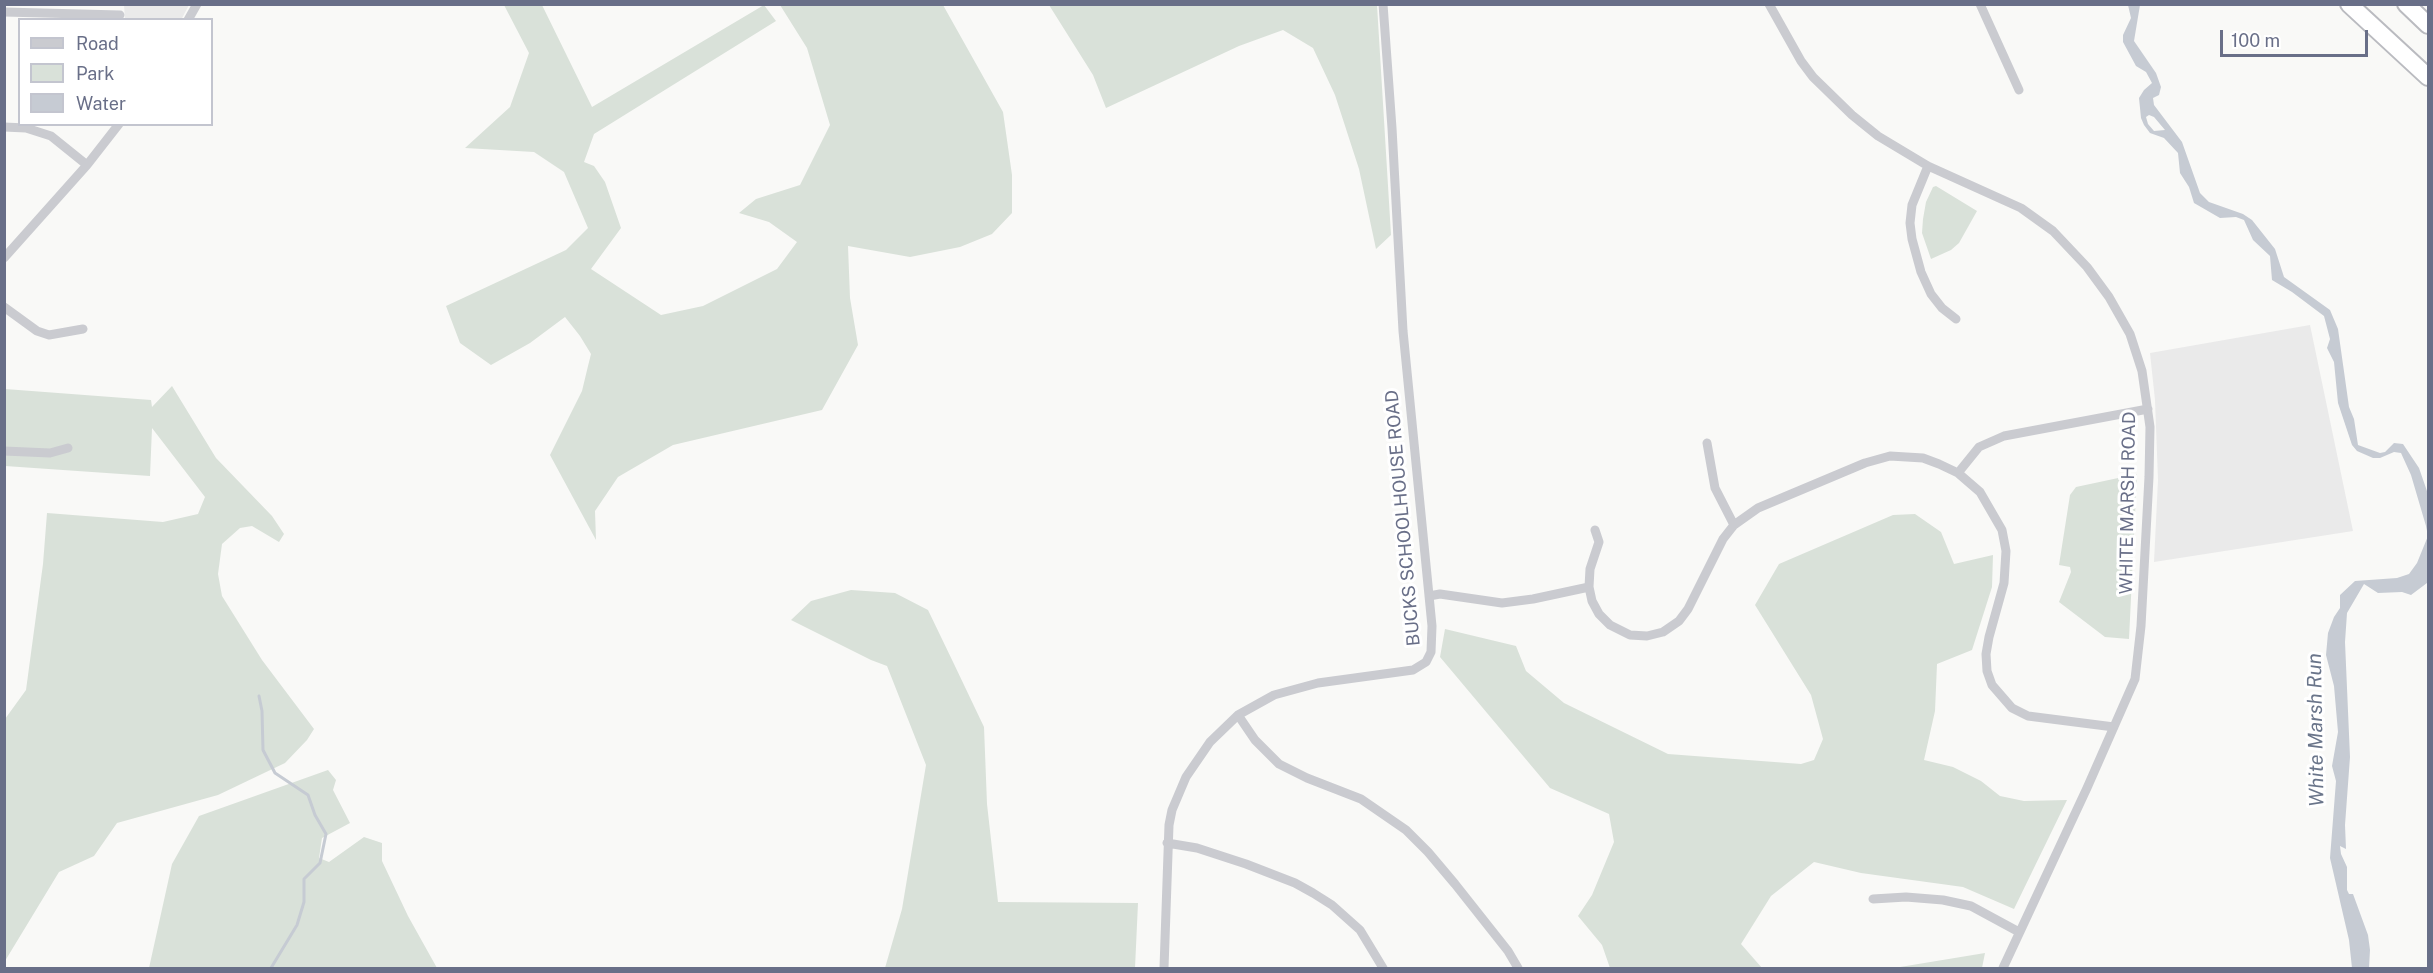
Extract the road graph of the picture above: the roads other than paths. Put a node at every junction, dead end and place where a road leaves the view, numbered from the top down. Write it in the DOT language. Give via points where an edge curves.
graph roads {
  1 [pos="119,4"];
  2 [pos="197,4"];
  3 [pos="1383,4"];
  4 [pos="1769,4"];
  5 [pos="1980,4"];
  6 [pos="2349,4"];
  7 [pos="2406,4"];
  8 [pos="4,12"];
  9 [pos="120,17"];
  10 [pos="189,18"];
  11 [pos="2428,25"];
  12 [pos="2428,77"];
  13 [pos="2019,90"];
  14 [pos="117,126"];
  15 [pos="4,127"];
  16 [pos="87,165"];
  17 [pos="1928,166"];
  18 [pos="4,258"];
  19 [pos="4,307"];
  20 [pos="1956,319"];
  21 [pos="83,330"];
  22 [pos="2148,409"];
  23 [pos="1707,443"];
  24 [pos="68,448"];
  25 [pos="4,451"];
  26 [pos="1958,473"];
  27 [pos="1734,525"];
  28 [pos="1595,530"];
  29 [pos="1589,587"];
  30 [pos="1429,596"];
  31 [pos="1238,715"];
  32 [pos="2114,727"];
  33 [pos="1167,843"];
  34 [pos="1873,899"];
  35 [pos="2019,932"];
  36 [pos="1164,969"];
  37 [pos="1383,969"];
  38 [pos="1518,969"];
  39 [pos="2003,969"];
  1 -- 9 [label="street"];
  2 -- 10 [label="street"];
  3 -- 30 [label="street, BUCKS SCHOOLHOUSE ROAD" via="1404,341"];
  4 -- 17 [label="street, WHITE MARSH ROAD" via="1801,61 1826,90 1878,136"];
  5 -- 13 [label="street"];
  6 -- 12 [label="highway"];
  7 -- 11 [label="highway"];
  8 -- 9 [label="street"];
  14 -- 16 [label="street"];
  15 -- 16 [label="street" via="43,132"];
  16 -- 18 [label="street"];
  17 -- 20 [label="street" via="1912,205 1912,238 1931,294"];
  17 -- 22 [label="street, WHITE MARSH ROAD" via="2021,208 2072,249 2109,297 2130,334 2142,370"];
  19 -- 21 [label="street" via="49,335"];
  22 -- 26 [label="street" via="2004,436 1979,447"];
  22 -- 32 [label="street, WHITE MARSH ROAD" via="2149,477 2139,656 2135,679"];
  23 -- 27 [label="street" via="1714,488"];
  24 -- 25 [label="street" via="50,453"];
  26 -- 27 [label="street" via="1923,458 1890,456 1758,508"];
  26 -- 32 [label="street" via="1980,492 1993,512 2006,551 2004,583 1986,654 1992,685 2012,708 2028,716"];
  27 -- 29 [label="street" via="1715,553 1688,609 1663,632 1630,635 1610,626 1592,601"];
  28 -- 29 [label="street" via="1599,542"];
  29 -- 30 [label="street" via="1502,603 1440,594"];
  30 -- 31 [label="street, BUCKS SCHOOLHOUSE ROAD" via="1432,646 1430,658 1418,668 1295,688"];
  31 -- 33 [label="street, BUCKS SCHOOLHOUSE ROAD" via="1210,742 1186,777 1172,810"];
  31 -- 38 [label="street" via="1255,740 1279,764 1361,800 1406,830 1455,884"];
  32 -- 35 [label="street, WHITE MARSH ROAD"];
  33 -- 36 [label="street, BUCKS SCHOOLHOUSE ROAD"];
  33 -- 37 [label="street" via="1197,848 1296,883 1332,904 1360,930"];
  34 -- 35 [label="street" via="1906,897 1971,906"];
  35 -- 39 [label="street, WHITE MARSH ROAD"];
}
